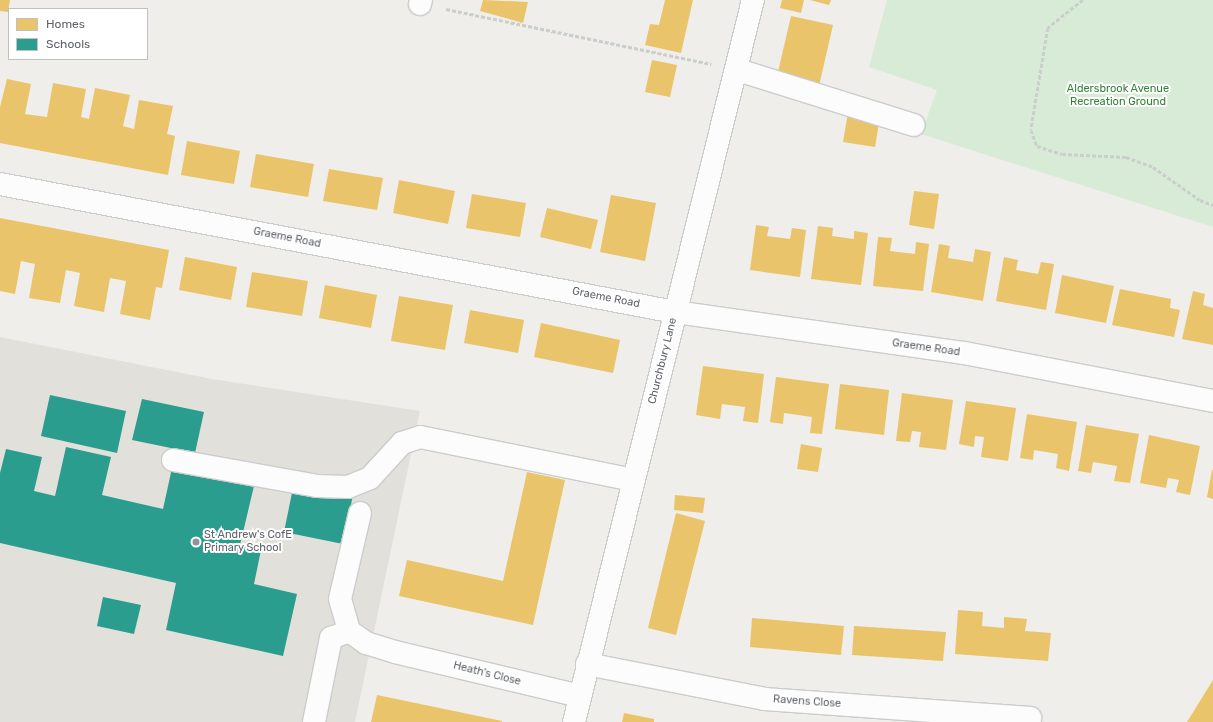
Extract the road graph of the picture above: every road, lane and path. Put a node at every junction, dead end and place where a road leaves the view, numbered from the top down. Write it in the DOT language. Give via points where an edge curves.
graph roads {
  1 [pos="753,0"];
  2 [pos="1083,0"];
  3 [pos="421,2"];
  4 [pos="738,70"];
  5 [pos="914,125"];
  6 [pos="0,184"];
  7 [pos="1213,205"];
  8 [pos="675,312"];
  9 [pos="1213,401"];
  10 [pos="173,460"];
  11 [pos="633,480"];
  12 [pos="360,513"];
  13 [pos="349,631"];
  14 [pos="587,664"];
  15 [pos="579,696"];
  16 [pos="1030,718"];
  17 [pos="314,722"];
  18 [pos="574,722"];
  1 -- 4 [label="street, Churchbury Lane"];
  2 -- 7 [label="path" via="1048,28 1031,130 1036,146 1062,154 1126,157 1153,167 1200,200"];
  3 -- 4 [label="path"];
  4 -- 5 [label="street"];
  4 -- 8 [label="street, Churchbury Lane"];
  6 -- 8 [label="street, Graeme Road"];
  8 -- 9 [label="street, Graeme Road" via="964,353"];
  8 -- 11 [label="street, Churchbury Lane"];
  10 -- 11 [label="street" via="317,486 348,486 370,478 402,443 420,437"];
  11 -- 14 [label="street, Churchbury Lane"];
  12 -- 13 [label="street" via="340,599"];
  13 -- 15 [label="street, Heath's Close" via="366,643 395,652"];
  13 -- 17 [label="street" via="331,638"];
  14 -- 15 [label="street, Churchbury Lane"];
  14 -- 16 [label="street, Ravens Close" via="765,700"];
  15 -- 18 [label="street, Churchbury Lane"];
}
